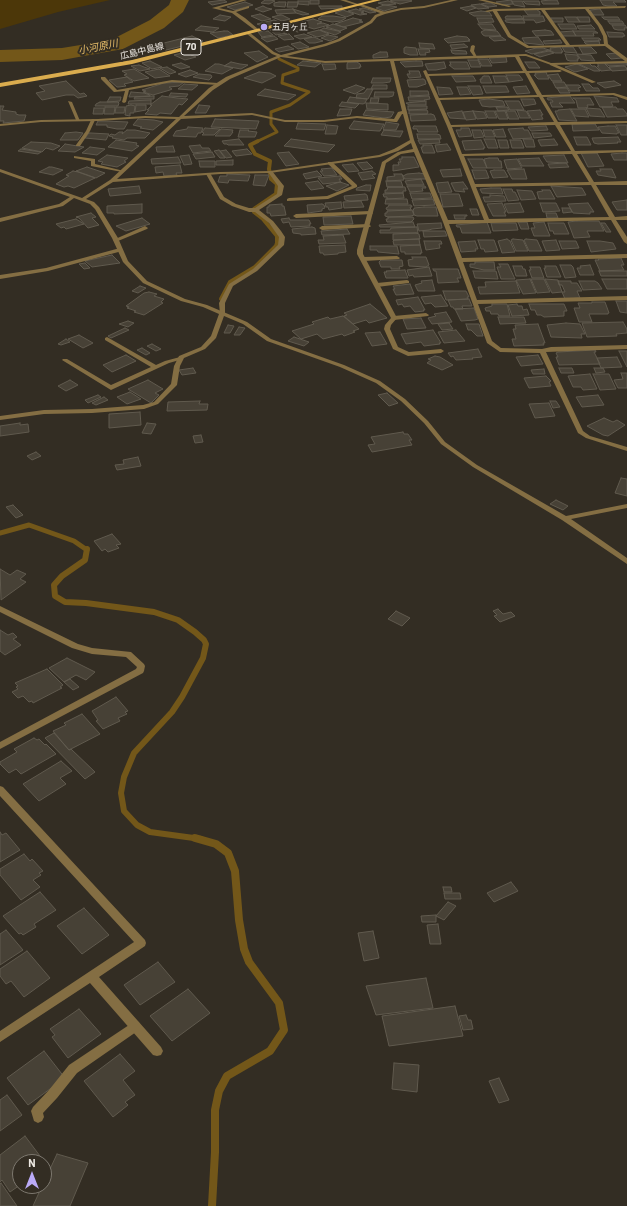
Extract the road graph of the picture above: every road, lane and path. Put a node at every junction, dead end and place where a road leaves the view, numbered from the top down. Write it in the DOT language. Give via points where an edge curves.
graph roads {
  1 [pos="245,0"];
  2 [pos="342,0"];
  3 [pos="379,0"];
  4 [pos="456,0"];
  5 [pos="482,0"];
  6 [pos="360,5"];
  7 [pos="248,7"];
  8 [pos="625,7"];
  9 [pos="586,8"];
  10 [pos="515,9"];
  11 [pos="542,9"];
  12 [pos="494,10"];
  13 [pos="487,11"];
  14 [pos="233,12"];
  15 [pos="384,12"];
  16 [pos="257,30"];
  17 [pos="248,33"];
  18 [pos="606,45"];
  19 [pos="474,46"];
  20 [pos="569,46"];
  21 [pos="516,55"];
  22 [pos="281,56"];
  23 [pos="475,57"];
  24 [pos="392,60"];
  25 [pos="627,61"];
  26 [pos="551,64"];
  27 [pos="560,71"];
  28 [pos="524,72"];
  29 [pos="103,78"];
  30 [pos="594,82"];
  31 [pos="218,84"];
  32 [pos="0,85"];
  33 [pos="127,90"];
  34 [pos="540,96"];
  35 [pos="437,99"];
  36 [pos="627,99"];
  37 [pos="70,102"];
  38 [pos="124,102"];
  39 [pos="404,112"];
  40 [pos="178,118"];
  41 [pos="78,120"];
  42 [pos="93,120"];
  43 [pos="627,122"];
  44 [pos="557,123"];
  45 [pos="0,125"];
  46 [pos="449,126"];
  47 [pos="412,140"];
  48 [pos="78,145"];
  49 [pos="416,150"];
  50 [pos="627,151"];
  51 [pos="572,152"];
  52 [pos="461,155"];
  53 [pos="76,157"];
  54 [pos="330,163"];
  55 [pos="0,170"];
  56 [pos="122,171"];
  57 [pos="270,172"];
  58 [pos="208,174"];
  59 [pos="112,181"];
  60 [pos="627,183"];
  61 [pos="591,184"];
  62 [pos="474,186"];
  63 [pos="73,197"];
  64 [pos="83,198"];
  65 [pos="289,200"];
  66 [pos="256,210"];
  67 [pos="370,214"];
  68 [pos="296,216"];
  69 [pos="627,218"];
  70 [pos="612,219"];
  71 [pos="0,220"];
  72 [pos="487,221"];
  73 [pos="446,222"];
  74 [pos="368,226"];
  75 [pos="145,228"];
  76 [pos="322,228"];
  77 [pos="116,240"];
  78 [pos="627,242"];
  79 [pos="120,250"];
  80 [pos="627,256"];
  81 [pos="397,258"];
  82 [pos="364,259"];
  83 [pos="460,260"];
  84 [pos="0,277"];
  85 [pos="407,282"];
  86 [pos="377,285"];
  87 [pos="627,298"];
  88 [pos="476,302"];
  89 [pos="222,313"];
  90 [pos="426,315"];
  91 [pos="394,318"];
  92 [pos="107,339"];
  93 [pos="627,347"];
  94 [pos="441,351"];
  95 [pos="542,351"];
  96 [pos="180,359"];
  97 [pos="65,360"];
  98 [pos="155,367"];
  99 [pos="0,418"];
  100 [pos="627,449"];
  101 [pos="627,506"];
  102 [pos="565,518"];
  103 [pos="627,562"];
  104 [pos="0,609"];
  105 [pos="0,746"];
  106 [pos="0,790"];
  107 [pos="91,976"];
  108 [pos="135,1026"];
  109 [pos="0,1037"];
  110 [pos="157,1051"];
  111 [pos="38,1116"];
  1 -- 14 [label="street" via="214,8"];
  2 -- 6 [label="street"];
  3 -- 6 [label="main road, 広島中島線 / 70"];
  4 -- 15 [label="street"];
  5 -- 10 [label="street"];
  6 -- 15 [label="street"];
  6 -- 16 [label="main road, 広島中島線 / 70"];
  7 -- 14 [label="street"];
  8 -- 9 [label="street"];
  9 -- 11 [label="street"];
  9 -- 18 [label="street" via="600,26"];
  10 -- 11 [label="street"];
  10 -- 12 [label="street"];
  11 -- 20 [label="street"];
  12 -- 13 [label="street"];
  12 -- 20 [label="street" via="509,36 528,47"];
  14 -- 16 [label="street"];
  15 -- 22 [label="street" via="339,40"];
  16 -- 17 [label="main road, 広島中島線 / 70"];
  17 -- 22 [label="street" via="273,53"];
  17 -- 32 [label="main road, 広島中島線 / 70" via="132,62"];
  18 -- 20 [label="street"];
  18 -- 25 [label="street"];
  19 -- 23 [label="street" via="472,51"];
  21 -- 23 [label="street"];
  21 -- 26 [label="street" via="526,55"];
  21 -- 28 [label="street"];
  22 -- 24 [label="street" via="325,62"];
  22 -- 31 [label="street"];
  23 -- 24 [label="street"];
  24 -- 39 [label="street"];
  25 -- 26 [label="street"];
  26 -- 30 [label="street"];
  27 -- 28 [label="street"];
  28 -- 34 [label="street"];
  28 -- 35 [label="street" via="426,73"];
  29 -- 33 [label="street" via="116,91"];
  31 -- 33 [label="street" via="172,81"];
  31 -- 40 [label="street"];
  33 -- 38 [label="street"];
  34 -- 35 [label="street"];
  34 -- 36 [label="street" via="614,94"];
  34 -- 44 [label="street"];
  35 -- 46 [label="street"];
  37 -- 41 [label="street"];
  39 -- 40 [label="street" via="400,113 395,121 357,117 324,122 285,121 252,114"];
  39 -- 47 [label="street"];
  40 -- 42 [label="street"];
  40 -- 56 [label="street"];
  41 -- 42 [label="street"];
  41 -- 45 [label="street"];
  42 -- 48 [label="street"];
  43 -- 44 [label="street"];
  44 -- 46 [label="street"];
  44 -- 51 [label="street"];
  46 -- 52 [label="street"];
  47 -- 49 [label="street"];
  47 -- 54 [label="street" via="380,156"];
  49 -- 67 [label="street" via="400,153 384,162"];
  49 -- 73 [label="street"];
  50 -- 51 [label="street"];
  51 -- 52 [label="street"];
  51 -- 61 [label="street"];
  52 -- 62 [label="street"];
  53 -- 56 [label="street" via="93,160 93,165"];
  54 -- 57 [label="street"];
  54 -- 65 [label="street" via="355,186 328,197"];
  55 -- 63 [label="street"];
  56 -- 59 [label="street"];
  57 -- 58 [label="street"];
  57 -- 66 [label="street" via="281,186 279,195"];
  58 -- 59 [label="street"];
  58 -- 66 [label="street" via="222,198 234,205"];
  59 -- 64 [label="street"];
  60 -- 61 [label="street"];
  61 -- 62 [label="street"];
  61 -- 70 [label="street"];
  62 -- 72 [label="street"];
  63 -- 64 [label="street"];
  63 -- 71 [label="street" via="61,205"];
  64 -- 77 [label="street" via="97,208"];
  66 -- 89 [label="street" via="271,222 282,237 281,245 255,270 231,285 222,302"];
  67 -- 68 [label="street"];
  67 -- 74 [label="street"];
  69 -- 70 [label="street"];
  70 -- 72 [label="street"];
  70 -- 78 [label="street"];
  72 -- 73 [label="street"];
  73 -- 83 [label="street"];
  74 -- 76 [label="street"];
  74 -- 82 [label="street" via="360,250"];
  75 -- 77 [label="street"];
  77 -- 79 [label="street"];
  79 -- 84 [label="street" via="41,271"];
  79 -- 89 [label="street" via="126,262 144,282 183,300"];
  80 -- 83 [label="street"];
  81 -- 82 [label="street"];
  82 -- 86 [label="street"];
  83 -- 88 [label="street"];
  85 -- 86 [label="street"];
  86 -- 91 [label="street"];
  87 -- 88 [label="street"];
  88 -- 95 [label="street" via="489,342 500,350"];
  89 -- 96 [label="street" via="214,337 208,344"];
  89 -- 102 [label="street" via="245,323 269,340 378,382 403,400 443,443 475,466"];
  90 -- 91 [label="street"];
  91 -- 94 [label="street" via="387,329 395,348 408,354"];
  92 -- 98 [label="street"];
  93 -- 95 [label="street"];
  95 -- 100 [label="street" via="580,432"];
  96 -- 98 [label="street"];
  96 -- 99 [label="street" via="174,384 156,403 144,407 44,412"];
  97 -- 98 [label="street" via="111,388"];
  101 -- 102 [label="street"];
  102 -- 103 [label="street"];
  104 -- 105 [label="street" via="74,646 92,651 128,654 141,666 140,671"];
  106 -- 107 [label="street" via="141,943"];
  107 -- 108 [label="street"];
  107 -- 109 [label="street"];
  108 -- 110 [label="street"];
  108 -- 111 [label="street" via="73,1069 37,1111"];
}
